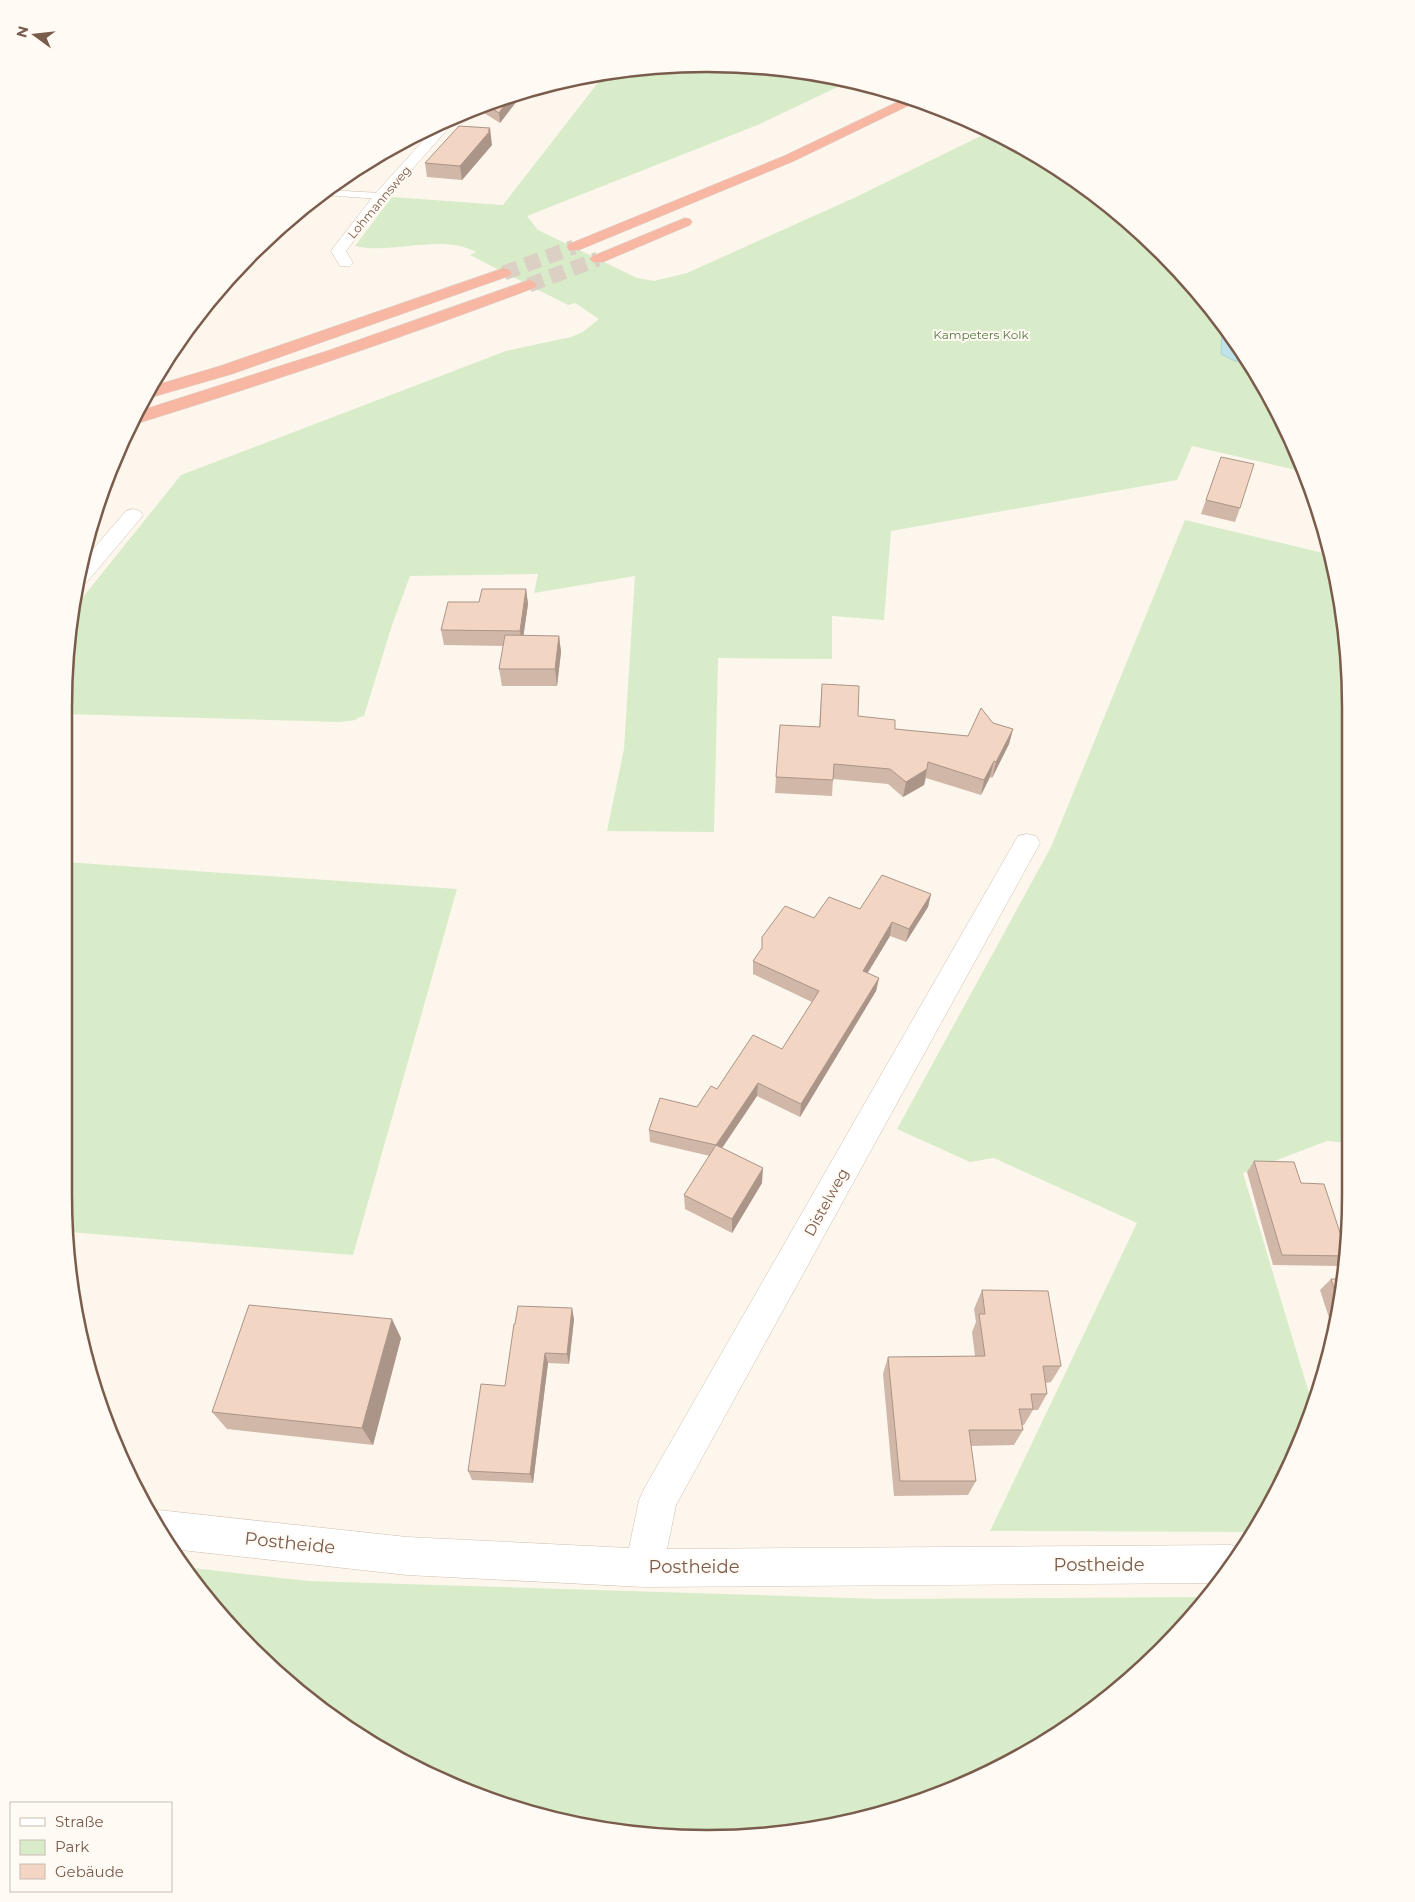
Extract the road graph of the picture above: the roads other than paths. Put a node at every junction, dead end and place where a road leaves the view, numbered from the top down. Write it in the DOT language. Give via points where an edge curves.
graph roads {
  1 [pos="903,103"];
  2 [pos="437,133"];
  3 [pos="336,194"];
  4 [pos="381,196"];
  5 [pos="696,218"];
  6 [pos="574,247"];
  7 [pos="598,259"];
  8 [pos="345,263"];
  9 [pos="504,272"];
  10 [pos="529,285"];
  11 [pos="158,390"];
  12 [pos="144,416"];
  13 [pos="133,515"];
  14 [pos="89,568"];
  15 [pos="1027,843"];
  16 [pos="169,1530"];
  17 [pos="1223,1564"];
  18 [pos="644,1568"];
  1 -- 6 [label="highway" via="814,146"];
  2 -- 4 [label="street, Lohmannsweg"];
  3 -- 4 [label="lane"];
  4 -- 8 [label="street, Lohmannsweg" via="338,251"];
  5 -- 7 [label="highway"];
  9 -- 11 [label="highway" via="235,367"];
  10 -- 12 [label="highway" via="236,388"];
  13 -- 14 [label="street"];
  15 -- 18 [label="street, Distelweg" via="658,1500"];
  16 -- 18 [label="street, Postheide" via="408,1556"];
  17 -- 18 [label="street, Postheide"];
}
